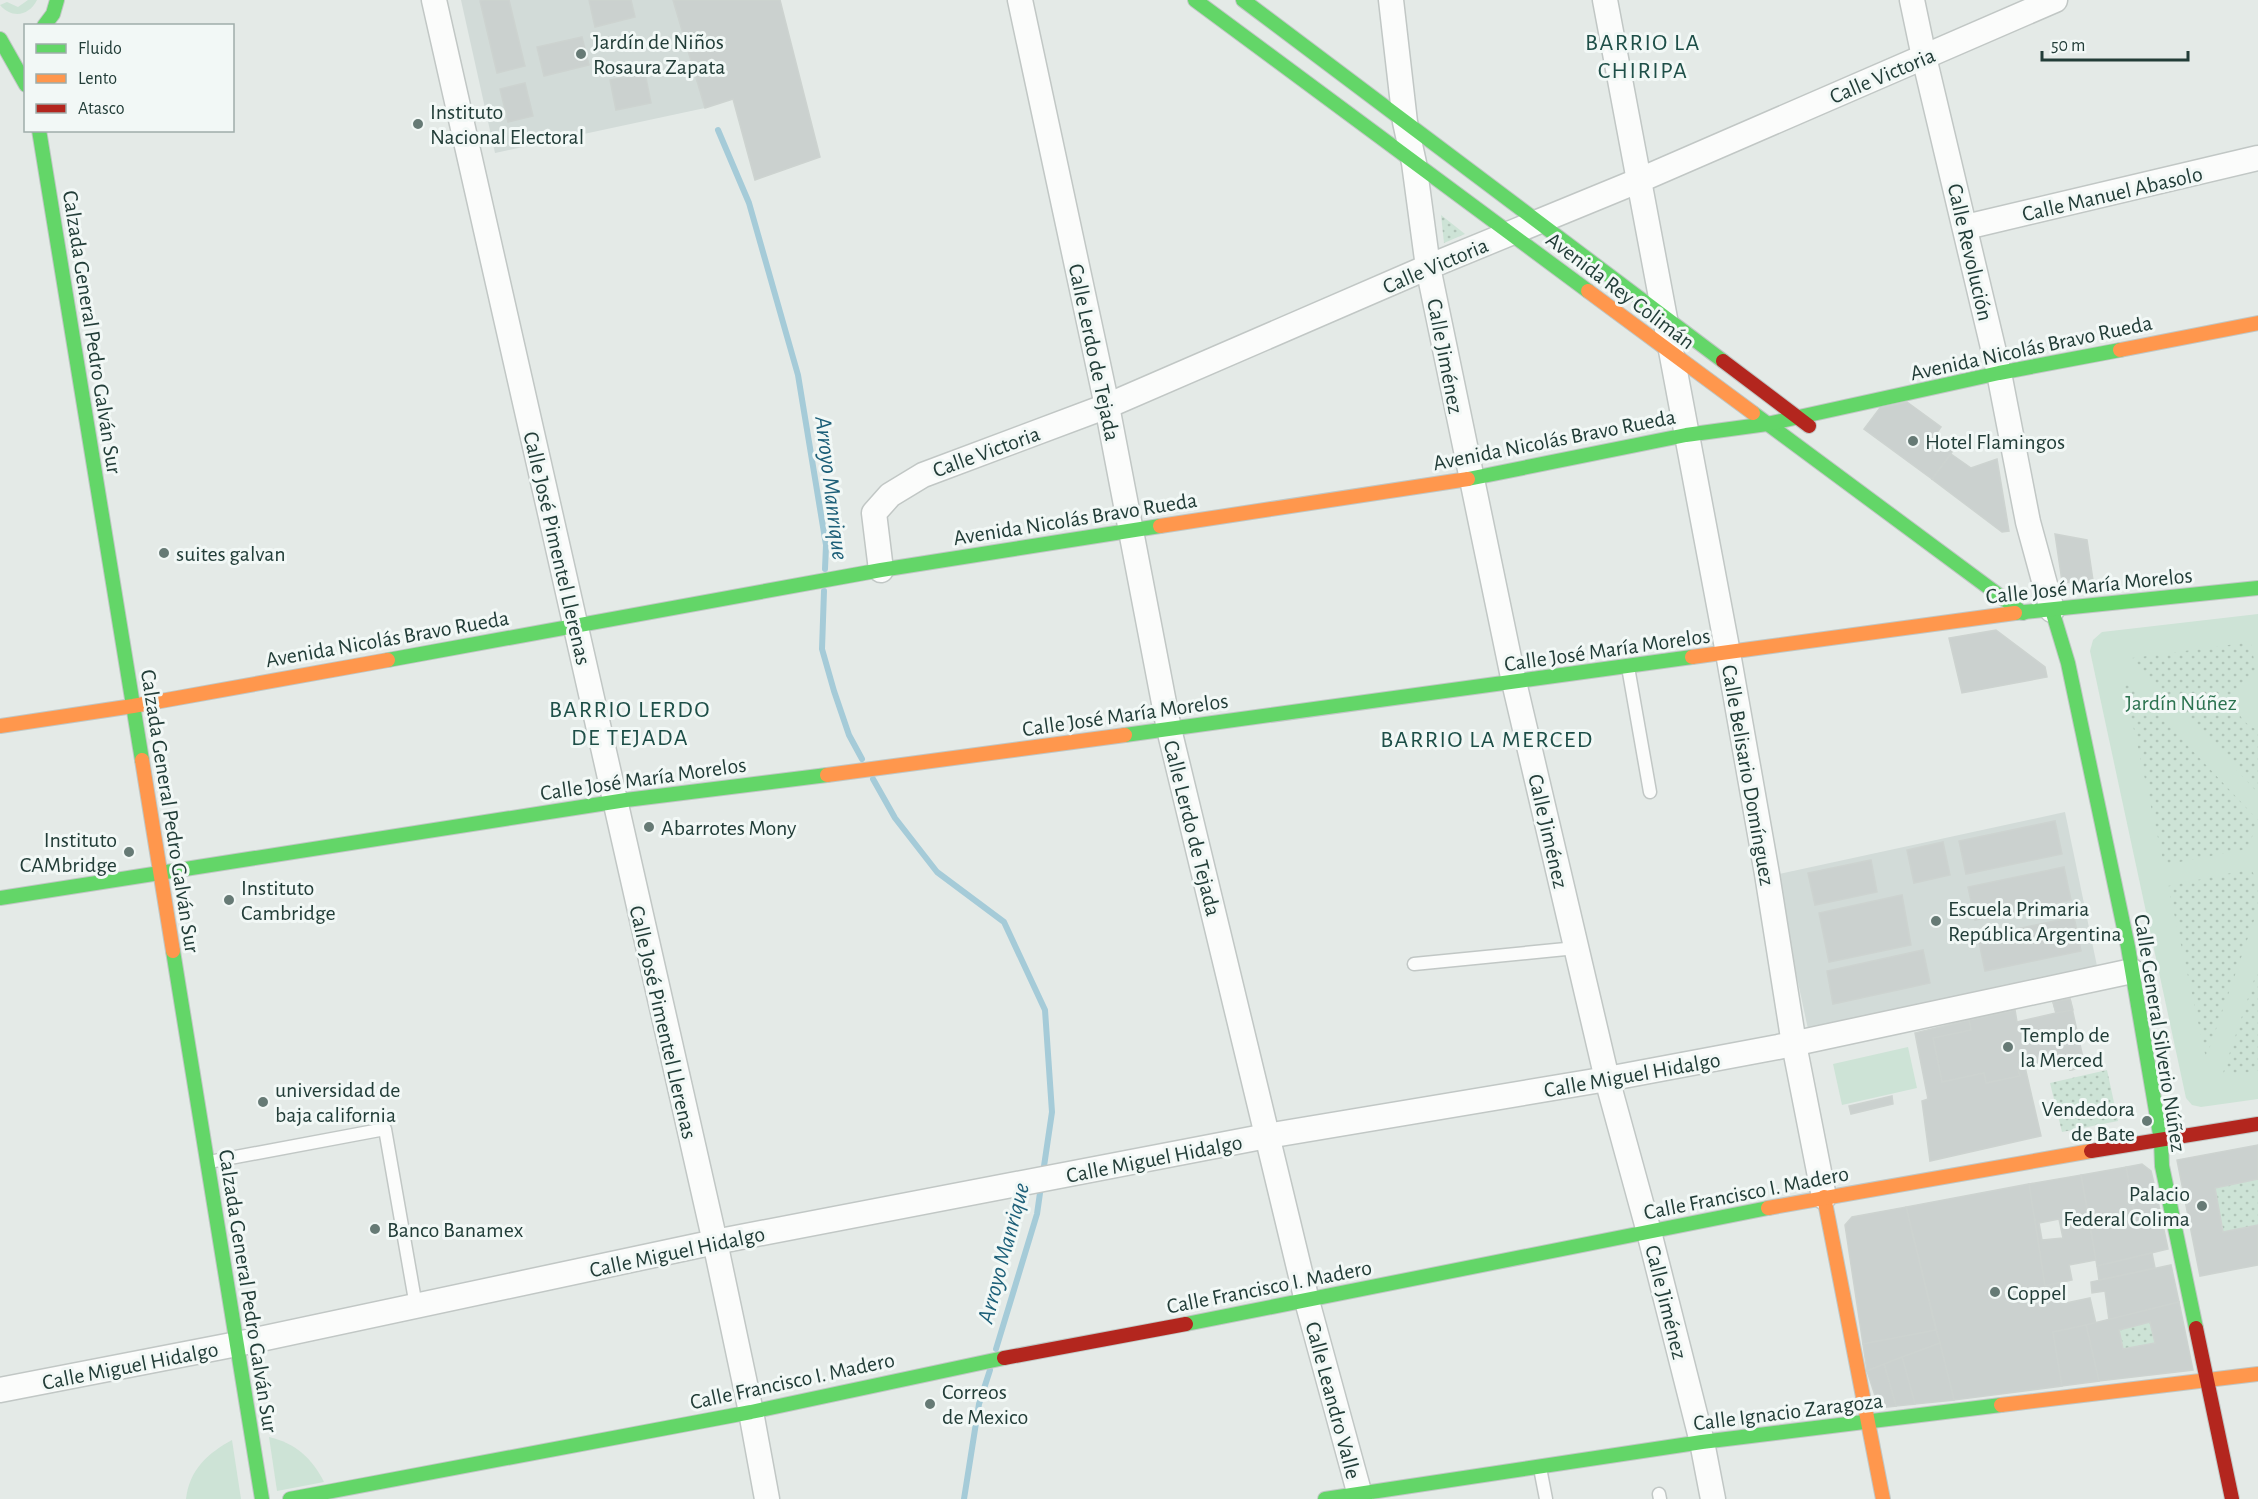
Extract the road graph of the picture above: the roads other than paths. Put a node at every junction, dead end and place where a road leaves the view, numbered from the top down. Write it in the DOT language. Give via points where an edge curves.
graph roads {
  1 [pos="57,0"];
  2 [pos="434,0"];
  3 [pos="1020,0"];
  4 [pos="1195,0"];
  5 [pos="1243,0"];
  6 [pos="1391,0"];
  7 [pos="1605,0"];
  8 [pos="1912,0"];
  9 [pos="2055,0"];
  10 [pos="47,24"];
  11 [pos="0,33"];
  12 [pos="14,37"];
  13 [pos="0,39"];
  14 [pos="1924,57"];
  15 [pos="24,81"];
  16 [pos="1405,122"];
  17 [pos="39,132"];
  18 [pos="2258,158"];
  19 [pos="1414,163"];
  20 [pos="1640,180"];
  21 [pos="1537,222"];
  22 [pos="1966,227"];
  23 [pos="1510,234"];
  24 [pos="1428,267"];
  25 [pos="1663,316"];
  26 [pos="2258,323"];
  27 [pos="1671,353"];
  28 [pos="1999,373"];
  29 [pos="1107,406"];
  30 [pos="1797,417"];
  31 [pos="1767,424"];
  32 [pos="1816,432"];
  33 [pos="1686,435"];
  34 [pos="1471,478"];
  35 [pos="1130,530"];
  36 [pos="881,570"];
  37 [pos="2258,588"];
  38 [pos="2044,604"];
  39 [pos="2023,613"];
  40 [pos="576,625"];
  41 [pos="1728,653"];
  42 [pos="1628,667"];
  43 [pos="1515,682"];
  44 [pos="133,706"];
  45 [pos="0,726"];
  46 [pos="1169,729"];
  47 [pos="1650,792"];
  48 [pos="614,802"];
  49 [pos="160,872"];
  50 [pos="0,898"];
  51 [pos="1576,948"];
  52 [pos="1414,964"];
  53 [pos="2132,971"];
  54 [pos="1794,1044"];
  55 [pos="1607,1079"];
  56 [pos="2258,1124"];
  57 [pos="1267,1136"];
  58 [pos="2161,1140"];
  59 [pos="207,1162"];
  60 [pos="1824,1197"];
  61 [pos="1649,1232"];
  62 [pos="715,1242"];
  63 [pos="1307,1301"];
  64 [pos="416,1306"];
  65 [pos="237,1344"];
  66 [pos="2258,1374"];
  67 [pos="2205,1380"];
  68 [pos="0,1390"];
  69 [pos="751,1412"];
  70 [pos="1868,1422"];
  71 [pos="1702,1442"];
  72 [pos="1540,1467"];
  73 [pos="1360,1497"];
  74 [pos="262,1499"];
  75 [pos="290,1499"];
  76 [pos="767,1499"];
  77 [pos="1325,1499"];
  78 [pos="1546,1499"];
  79 [pos="1713,1499"];
  80 [pos="1883,1499"];
  81 [pos="2232,1499"];
  1 -- 10 [label="street"];
  2 -- 40 [label="street, Calle José Pimentel Llerenas"];
  3 -- 29 [label="street, Calle Lerdo de Tejada"];
  4 -- 19 [label="street, Avenida Rey Colimán"];
  5 -- 16 [label="street, Avenida Rey Colimán"];
  6 -- 16 [label="street, Calle Jiménez"];
  7 -- 20 [label="street, Calle Belisario Domínguez"];
  8 -- 14 [label="street, Calle Revolución"];
  9 -- 14 [label="street, Calle Victoria"];
  11 -- 12 [label="street"];
  13 -- 15 [label="street"];
  14 -- 20 [label="street, Calle Victoria"];
  14 -- 22 [label="street, Calle Revolución"];
  16 -- 19 [label="street, Calle Jiménez"];
  16 -- 21 [label="street, Avenida Rey Colimán"];
  17 -- 44 [label="street, Calzada General Pedro Galván Sur"];
  18 -- 22 [label="street, Calle Manuel Abasolo"];
  19 -- 23 [label="street, Avenida Rey Colimán"];
  19 -- 24 [label="street, Calle Jiménez"];
  20 -- 21 [label="street, Calle Victoria"];
  20 -- 25 [label="street, Calle Belisario Domínguez"];
  21 -- 23 [label="street, Calle Victoria"];
  21 -- 25 [label="street, Avenida Rey Colimán"];
  22 -- 28 [label="street, Calle Revolución"];
  23 -- 24 [label="street, Calle Victoria"];
  23 -- 27 [label="street, Avenida Rey Colimán"];
  24 -- 29 [label="street, Calle Victoria"];
  24 -- 34 [label="street, Calle Jiménez"];
  25 -- 27 [label="street, Calle Belisario Domínguez"];
  25 -- 30 [label="street, Avenida Rey Colimán"];
  26 -- 28 [label="street, Avenida Nicolás Bravo Rueda"];
  27 -- 31 [label="street, Avenida Rey Colimán"];
  27 -- 33 [label="street, Calle Belisario Domínguez"];
  28 -- 30 [label="street, Avenida Nicolás Bravo Rueda"];
  28 -- 38 [label="street, Calle Revolución"];
  29 -- 35 [label="street, Calle Lerdo de Tejada"];
  29 -- 36 [label="street, Calle Victoria" via="923,475 890,495 874,513"];
  30 -- 31 [label="street, Avenida Nicolás Bravo Rueda"];
  30 -- 32 [label="street, Avenida Rey Colimán"];
  31 -- 33 [label="street, Avenida Nicolás Bravo Rueda"];
  31 -- 39 [label="street, Avenida Rey Colimán"];
  33 -- 34 [label="street, Avenida Nicolás Bravo Rueda"];
  33 -- 41 [label="street, Calle Belisario Domínguez"];
  34 -- 35 [label="street, Avenida Nicolás Bravo Rueda"];
  34 -- 43 [label="street, Calle Jiménez"];
  35 -- 36 [label="street, Avenida Nicolás Bravo Rueda"];
  35 -- 46 [label="street, Calle Lerdo de Tejada"];
  36 -- 40 [label="street, Avenida Nicolás Bravo Rueda"];
  37 -- 38 [label="street, Calle José María Morelos"];
  38 -- 39 [label="street, Calle José María Morelos"];
  38 -- 53 [label="street, Calle General Silverio Núñez" via="2068,663"];
  39 -- 41 [label="street, Calle José María Morelos"];
  40 -- 44 [label="street, Avenida Nicolás Bravo Rueda"];
  40 -- 48 [label="street, Calle José Pimentel Llerenas"];
  41 -- 42 [label="street, Calle José María Morelos"];
  41 -- 54 [label="street, Calle Belisario Domínguez"];
  42 -- 43 [label="street, Calle José María Morelos"];
  42 -- 47 [label="lane"];
  43 -- 46 [label="street, Calle José María Morelos"];
  43 -- 51 [label="street, Calle Jiménez"];
  44 -- 45 [label="street, Avenida Nicolás Bravo Rueda"];
  44 -- 49 [label="street, Calzada General Pedro Galván Sur"];
  46 -- 48 [label="street, Calle José María Morelos"];
  46 -- 57 [label="street, Calle Lerdo de Tejada"];
  48 -- 49 [label="street, Calle José María Morelos"];
  48 -- 62 [label="street, Calle José Pimentel Llerenas"];
  49 -- 50 [label="street, Calle José María Morelos"];
  49 -- 59 [label="street, Calzada General Pedro Galván Sur"];
  51 -- 52 [label="lane"];
  51 -- 55 [label="street, Calle Jiménez"];
  53 -- 54 [label="street, Calle Miguel Hidalgo"];
  53 -- 58 [label="street, Calle General Silverio Núñez"];
  54 -- 55 [label="street, Calle Miguel Hidalgo"];
  54 -- 60 [label="street, Calle Belisario Domínguez"];
  55 -- 57 [label="street, Calle Miguel Hidalgo"];
  55 -- 61 [label="street, Calle Jiménez"];
  56 -- 58 [label="street, Calle Francisco I. Madero"];
  57 -- 62 [label="street, Calle Miguel Hidalgo"];
  57 -- 63 [label="street, Calle Lerdo de Tejada"];
  58 -- 60 [label="street, Calle Francisco I. Madero"];
  58 -- 67 [label="street, Calle General Silverio Núñez" via="2162,1166"];
  59 -- 64 [label="lane" via="385,1129"];
  59 -- 65 [label="street, Calzada General Pedro Galván Sur"];
  60 -- 61 [label="street, Calle Francisco I. Madero"];
  60 -- 70 [label="street"];
  61 -- 63 [label="street, Calle Francisco I. Madero"];
  61 -- 71 [label="street, Calle Jiménez"];
  62 -- 64 [label="street, Calle Miguel Hidalgo"];
  62 -- 69 [label="street, Calle José Pimentel Llerenas"];
  63 -- 69 [label="street, Calle Francisco I. Madero" via="958,1367"];
  63 -- 73 [label="street, Calle Leandro Valle"];
  64 -- 65 [label="street, Calle Miguel Hidalgo"];
  65 -- 68 [label="street, Calle Miguel Hidalgo"];
  65 -- 74 [label="street, Calzada General Pedro Galván Sur"];
  66 -- 67 [label="street, Calle Ignacio Zaragoza"];
  67 -- 70 [label="street, Calle Ignacio Zaragoza"];
  67 -- 81 [label="street, Calle General Silverio Núñez"];
  69 -- 75 [label="street, Calle Francisco I. Madero"];
  69 -- 76 [label="street, Calle José Pimentel Llerenas"];
  70 -- 71 [label="street, Calle Ignacio Zaragoza"];
  70 -- 80 [label="street"];
  71 -- 72 [label="street, Calle Ignacio Zaragoza"];
  71 -- 79 [label="street, Calle Jiménez"];
  72 -- 73 [label="street, Calle Ignacio Zaragoza"];
  72 -- 78 [label="lane"];
  73 -- 77 [label="street, Calle Ignacio Zaragoza"];
}
